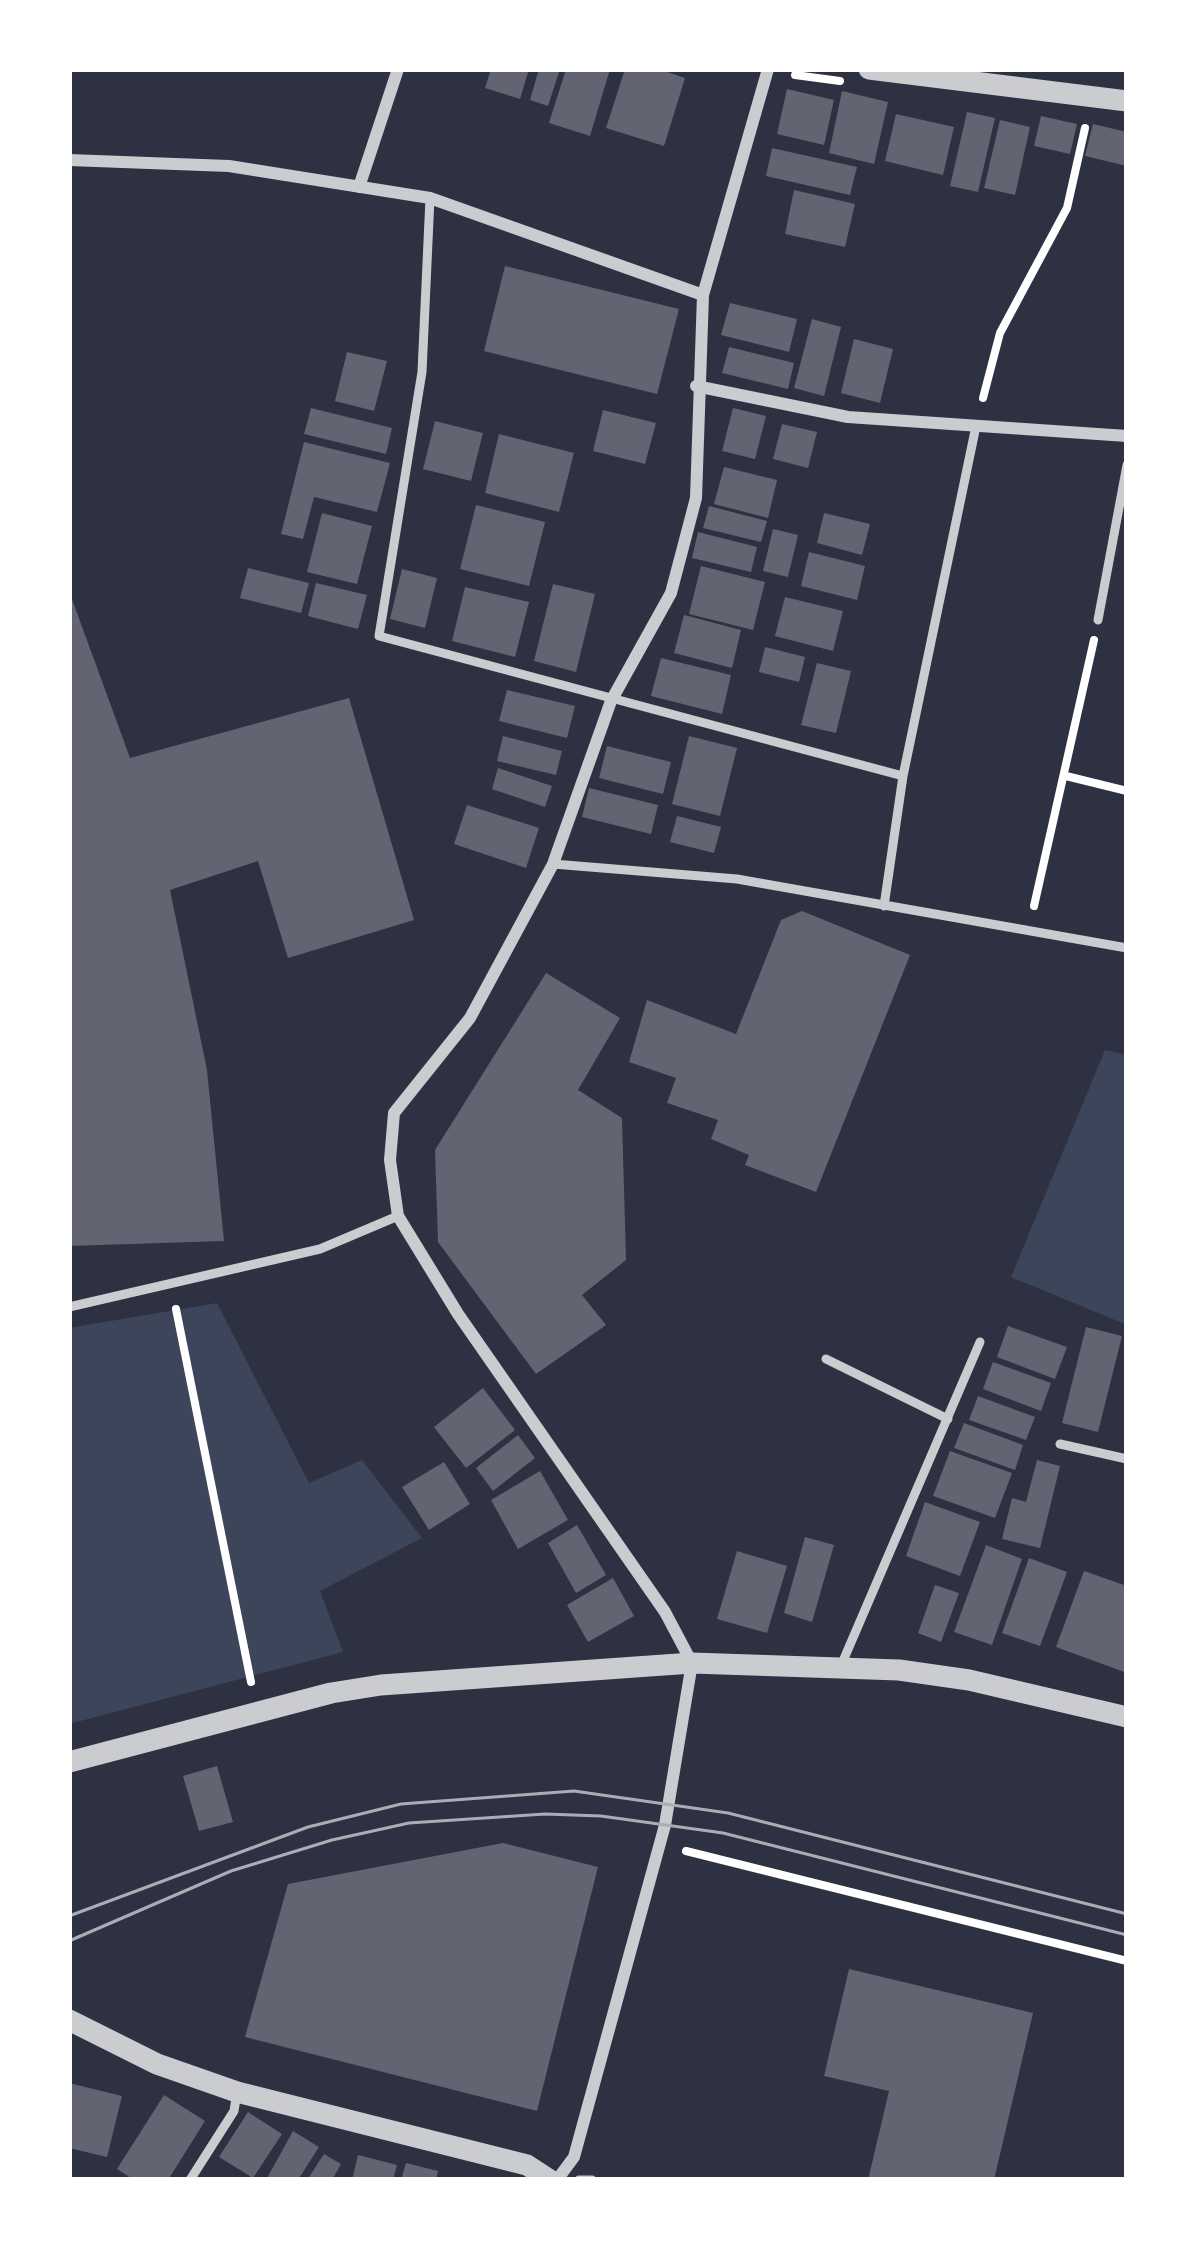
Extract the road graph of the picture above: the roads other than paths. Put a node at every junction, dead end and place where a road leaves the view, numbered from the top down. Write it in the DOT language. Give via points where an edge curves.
graph roads {
  1 [pos="398,69"];
  2 [pos="767,69"];
  3 [pos="869,69"];
  4 [pos="1127,101"];
  5 [pos="69,160"];
  6 [pos="359,187"];
  7 [pos="430,198"];
  8 [pos="703,295"];
  9 [pos="696,386"];
  10 [pos="976,426"];
  11 [pos="1127,436"];
  12 [pos="1127,465"];
  13 [pos="1098,620"];
  14 [pos="611,701"];
  15 [pos="903,776"];
  16 [pos="553,864"];
  17 [pos="884,906"];
  18 [pos="1127,948"];
  19 [pos="398,1216"];
  20 [pos="69,1307"];
  21 [pos="980,1342"];
  22 [pos="826,1359"];
  23 [pos="947,1419"];
  24 [pos="1060,1444"];
  25 [pos="1127,1460"];
  26 [pos="692,1663"];
  27 [pos="840,1668"];
  28 [pos="1127,1718"];
  29 [pos="69,1762"];
  30 [pos="69,2020"];
  31 [pos="237,2092"];
  32 [pos="190,2180"];
  33 [pos="554,2180"];
  34 [pos="579,2180"];
  35 [pos="592,2180"];
  1 -- 6 [label="street"];
  2 -- 8 [label="street"];
  3 -- 4 [label="street"];
  5 -- 6 [label="street" via="230,166"];
  6 -- 7 [label="street"];
  7 -- 8 [label="street"];
  7 -- 14 [label="lane" via="422,372 380,636"];
  8 -- 9 [label="street"];
  9 -- 10 [label="street" via="848,417"];
  9 -- 14 [label="street" via="697,498 671,593"];
  10 -- 11 [label="street"];
  10 -- 15 [label="lane"];
  12 -- 13 [label="lane"];
  14 -- 15 [label="lane"];
  14 -- 16 [label="street"];
  15 -- 17 [label="lane"];
  16 -- 17 [label="lane" via="737,879"];
  16 -- 19 [label="street" via="470,1018 394,1113"];
  17 -- 18 [label="lane"];
  19 -- 20 [label="lane" via="320,1250"];
  19 -- 26 [label="street"];
  21 -- 23 [label="lane"];
  22 -- 23 [label="lane"];
  23 -- 27 [label="lane"];
  24 -- 25 [label="lane"];
  26 -- 27 [label="street"];
  26 -- 29 [label="street" via="381,1684"];
  26 -- 33 [label="street" via="658,1844 574,2157"];
  27 -- 28 [label="street" via="969,1680"];
  30 -- 31 [label="street"];
  31 -- 32 [label="lane" via="234,2111"];
  31 -- 33 [label="street" via="527,2164"];
  34 -- 35 [label="lane"];
}
